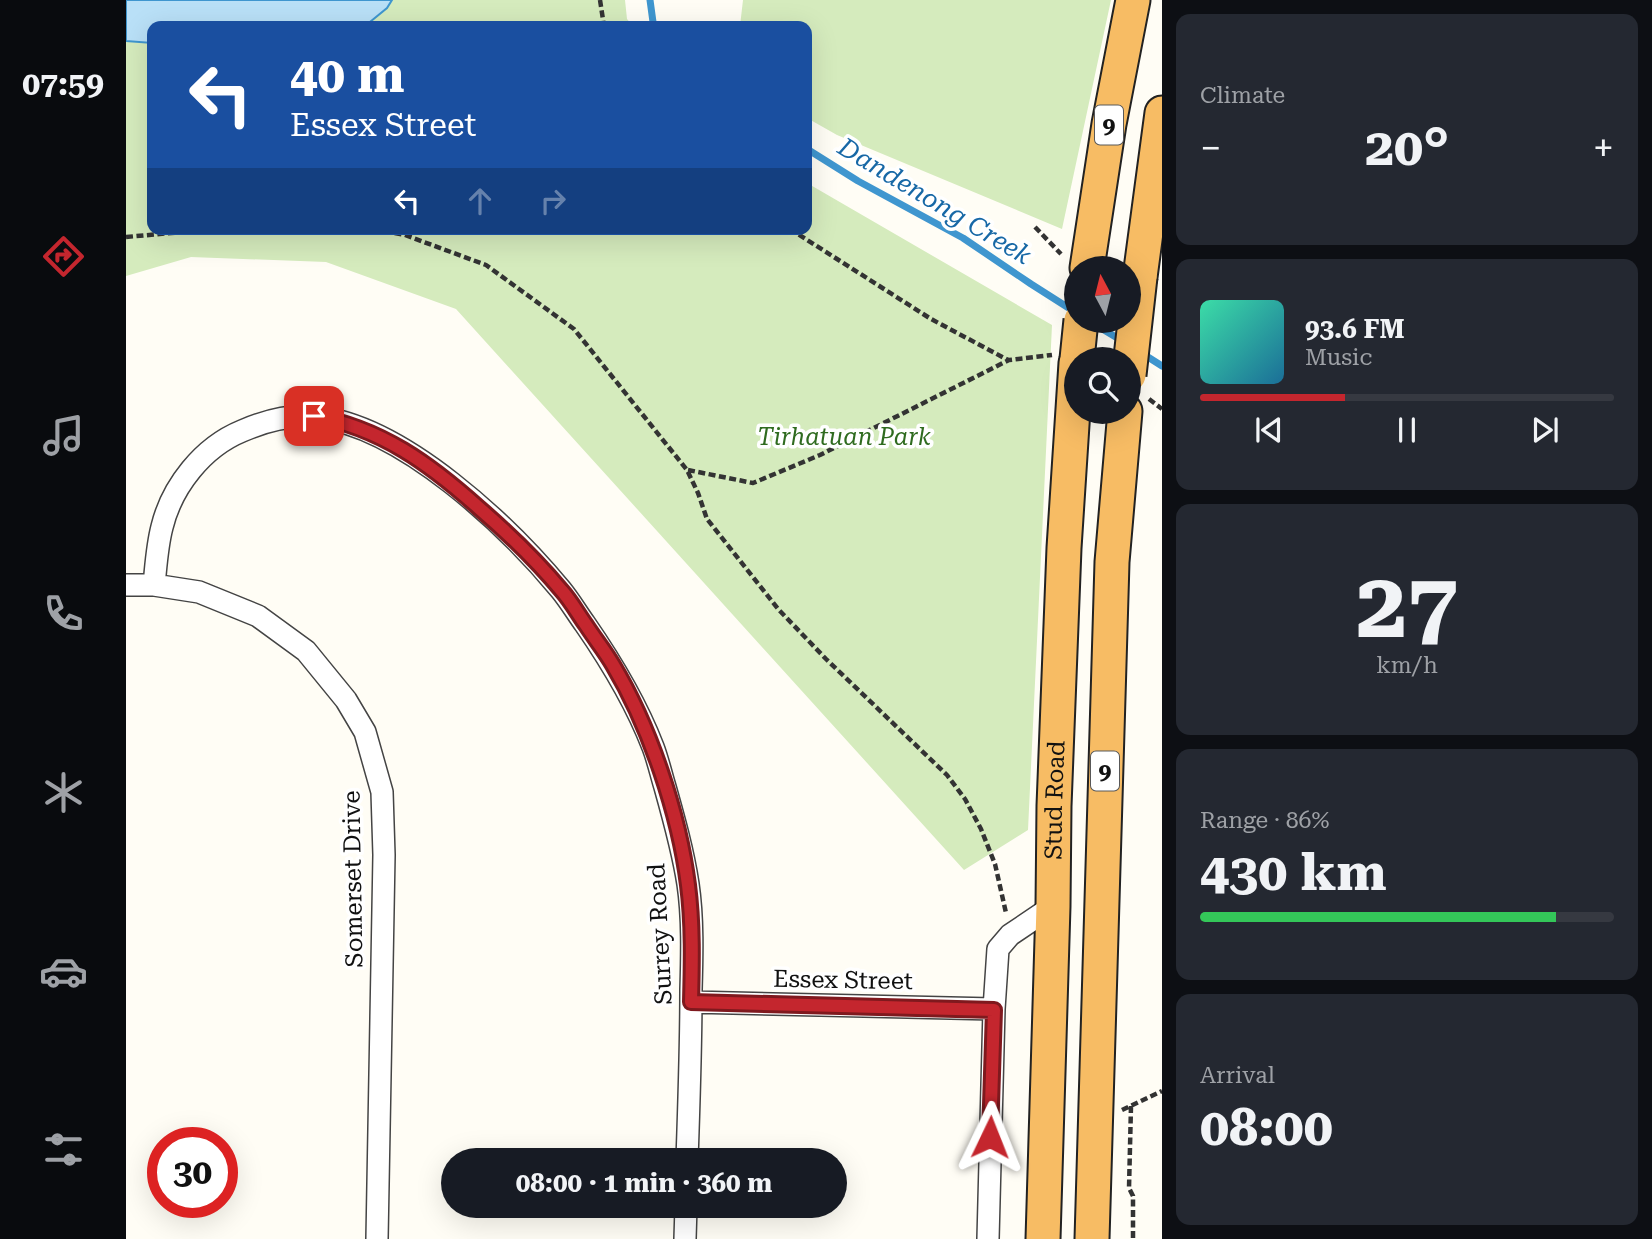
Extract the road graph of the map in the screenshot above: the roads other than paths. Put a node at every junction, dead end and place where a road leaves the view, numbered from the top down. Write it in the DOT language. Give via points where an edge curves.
graph roads {
  1 [pos="1133,0"];
  2 [pos="1162,113"];
  3 [pos="1082,256"];
  4 [pos="1132,347"];
  5 [pos="1070,424"];
  6 [pos="1123,424"];
  7 [pos="126,585"];
  8 [pos="154,585"];
  9 [pos="1053,906"];
  10 [pos="691,1002"];
  11 [pos="994,1010"];
  12 [pos="687,1148"];
  13 [pos="686,1218"];
  14 [pos="377,1239"];
  15 [pos="685,1239"];
  16 [pos="988,1239"];
  17 [pos="1044,1239"];
  18 [pos="1093,1239"];
  1 -- 3 [label="highway, 9"];
  2 -- 4 [label="highway, 9, bridge"];
  5 -- 9 [label="highway, Stud Road / 9"];
  6 -- 18 [label="highway, Stud Road / 9" via="1112,562"];
  7 -- 8 [label="street, Somerset Drive"];
  8 -- 10 [label="street, Surrey Road" via="163,523 183,481 214,448 260,424 314,416 354,425 419,459 458,489 510,534 563,592 613,665 653,747 676,823 688,886"];
  8 -- 14 [label="street, Somerset Drive" via="199,592 258,616 306,651 365,732 382,792 384,855"];
  9 -- 11 [label="street" via="998,948"];
  9 -- 17 [label="highway, Stud Road / 9"];
  10 -- 11 [label="street, Essex Street"];
  10 -- 12 [label="street, Surrey Road"];
  11 -- 16 [label="street"];
  13 -- 15 [label="street"];
}
